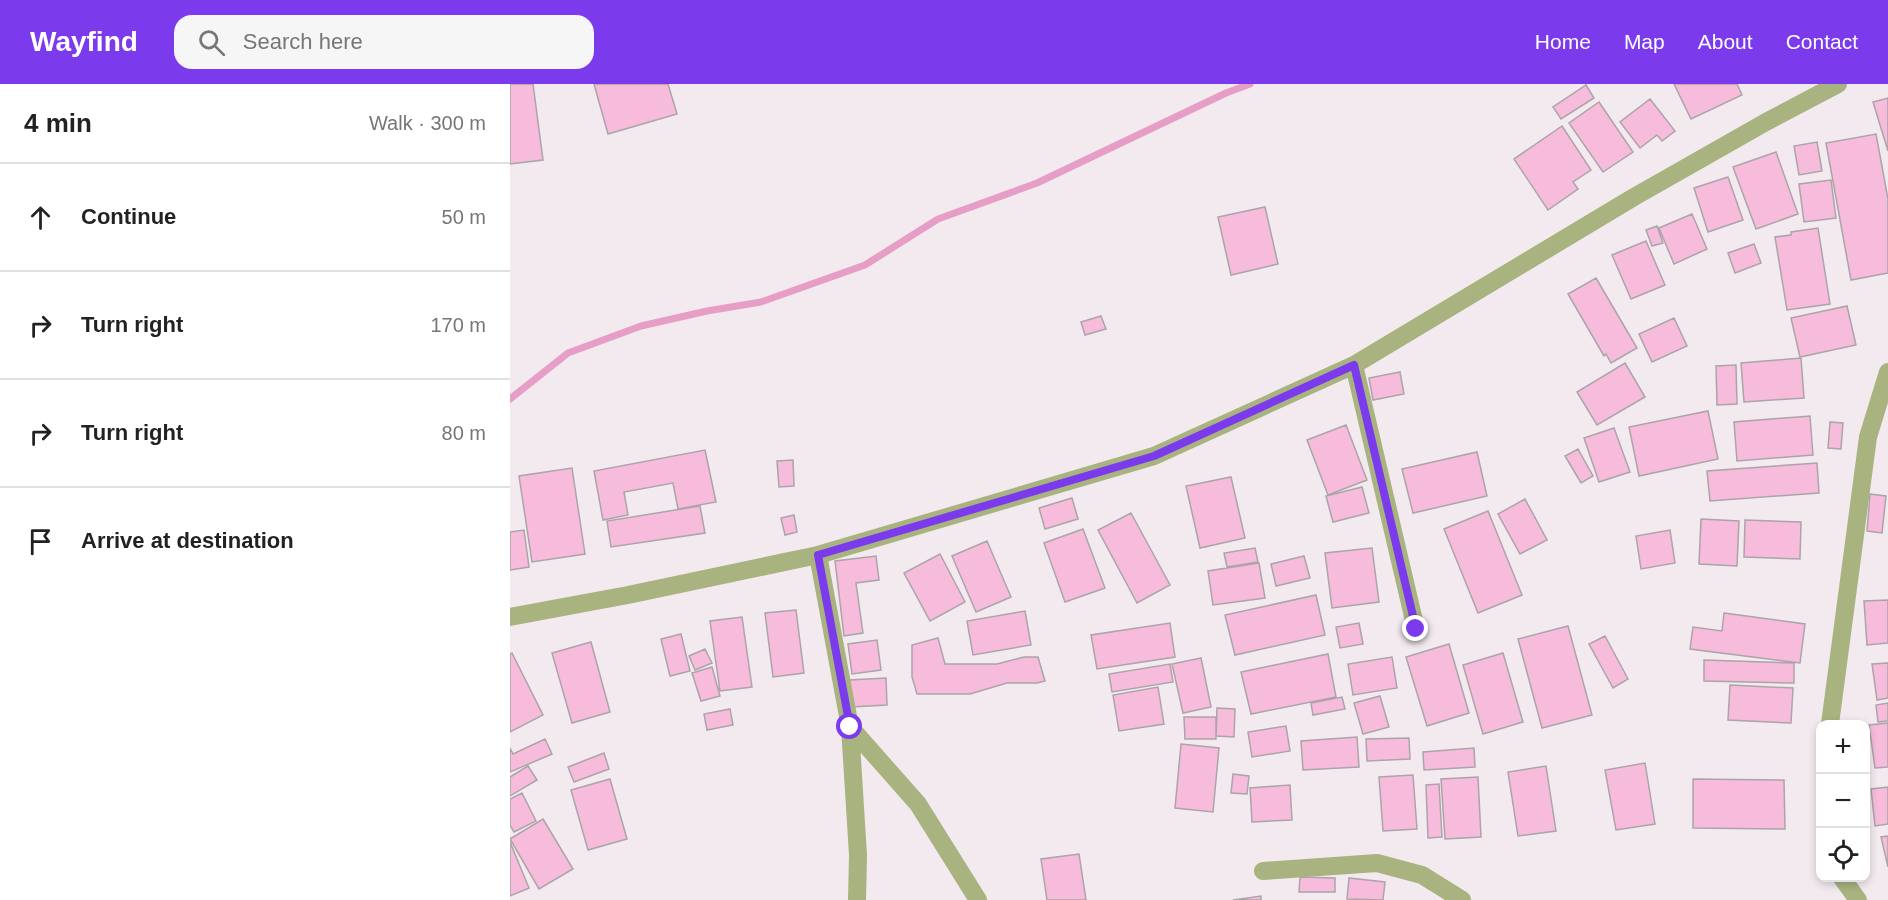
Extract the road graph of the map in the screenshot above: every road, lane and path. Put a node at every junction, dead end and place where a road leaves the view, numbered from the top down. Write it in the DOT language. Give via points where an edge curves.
graph roads {
  1 [pos="1838,84"];
  2 [pos="1354,365"];
  3 [pos="1888,372"];
  4 [pos="818,555"];
  5 [pos="510,617"];
  6 [pos="1416,629"];
  7 [pos="1831,720"];
  8 [pos="850,727"];
  9 [pos="1263,871"];
  10 [pos="1845,882"];
  11 [pos="857,900"];
  12 [pos="978,900"];
  13 [pos="1462,900"];
  14 [pos="1858,900"];
  1 -- 2 [label="street" via="1634,197"];
  2 -- 4 [label="street" via="1154,456"];
  2 -- 6 [label="street"];
  3 -- 7 [label="street" via="1868,437"];
  4 -- 5 [label="street"];
  4 -- 8 [label="street"];
  8 -- 11 [label="street"];
  8 -- 12 [label="street" via="918,804"];
  9 -- 13 [label="street" via="1377,863 1422,875"];
  10 -- 14 [label="street"];
}
